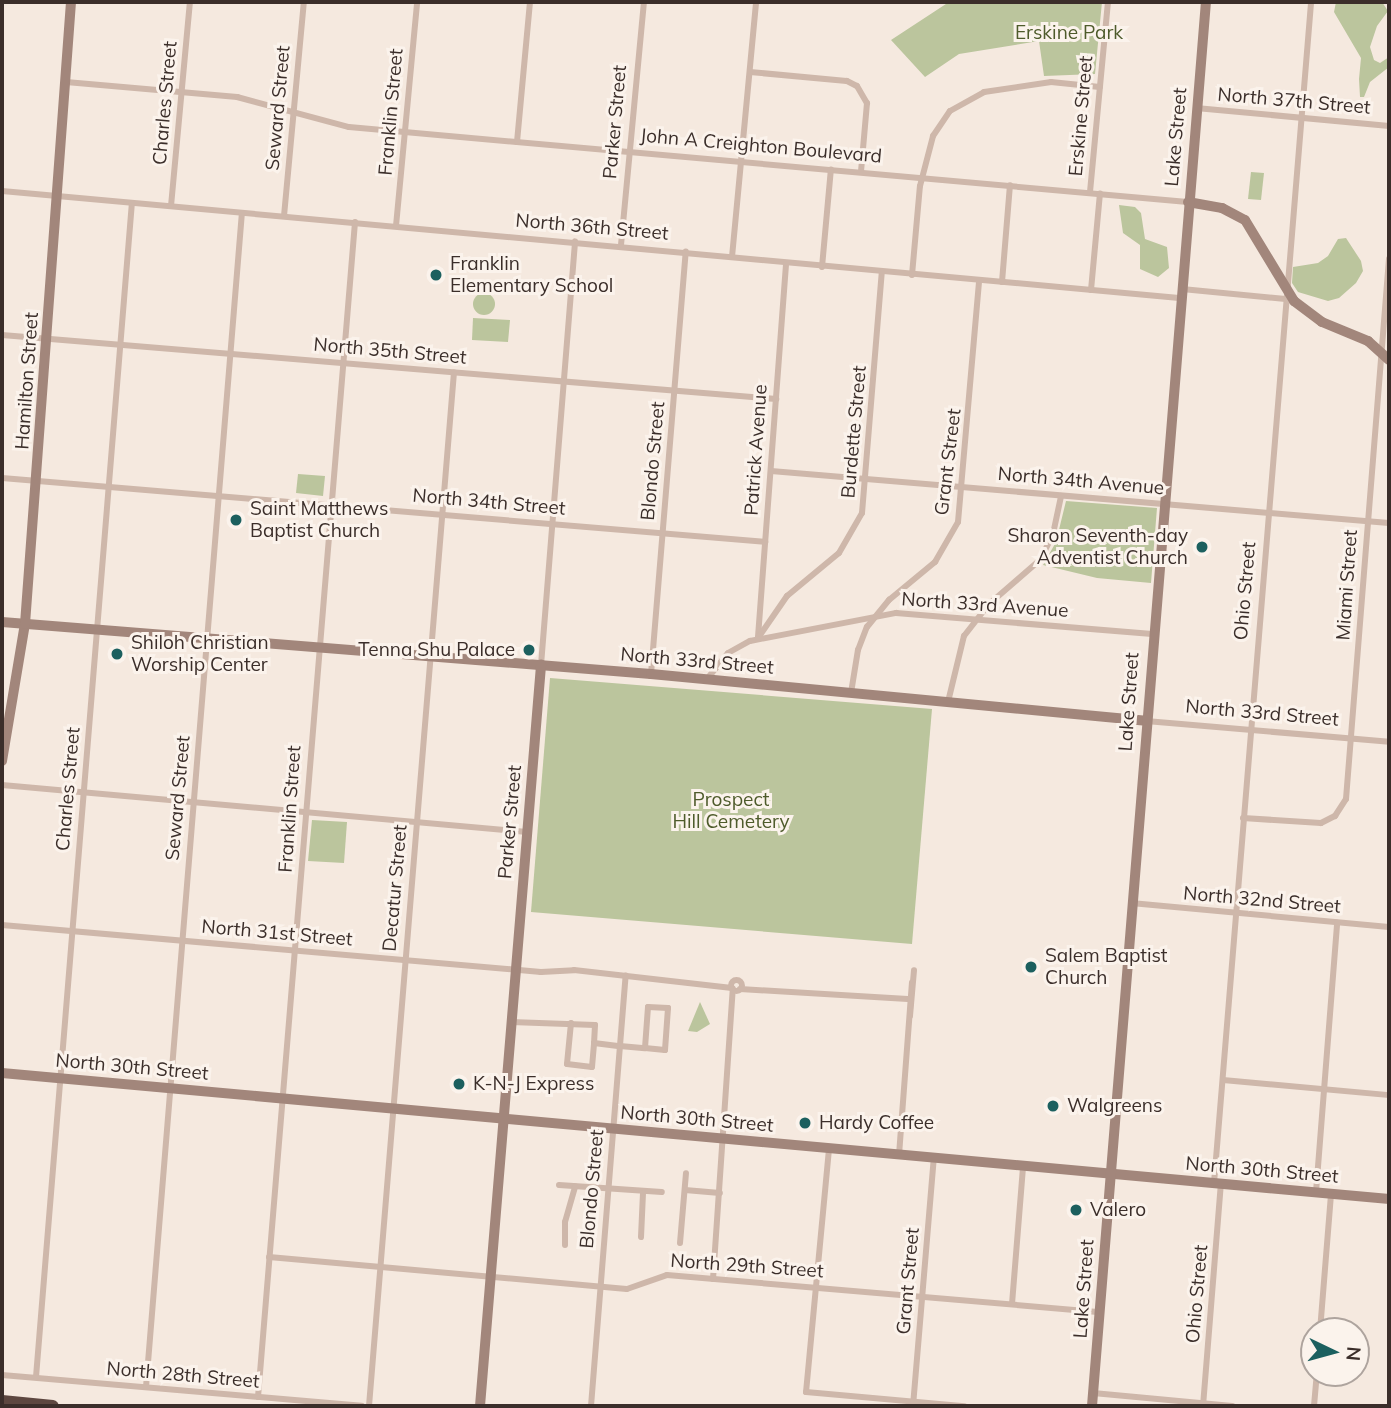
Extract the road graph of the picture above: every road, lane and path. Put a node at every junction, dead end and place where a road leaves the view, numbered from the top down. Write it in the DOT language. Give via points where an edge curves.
graph roads {
  1 [pos="71,2"];
  2 [pos="190,2"];
  3 [pos="304,2"];
  4 [pos="417,2"];
  5 [pos="530,2"];
  6 [pos="644,2"];
  7 [pos="756,2"];
  8 [pos="1108,2"];
  9 [pos="1206,2"];
  10 [pos="1311,2"];
  11 [pos="750,72"];
  12 [pos="66,82"];
  13 [pos="1100,87"];
  14 [pos="182,92"];
  15 [pos="1196,108"];
  16 [pos="294,111"];
  17 [pos="1300,118"];
  18 [pos="1389,126"];
  19 [pos="405,132"];
  20 [pos="517,142"];
  21 [pos="630,152"];
  22 [pos="741,162"];
  23 [pos="831,169"];
  24 [pos="861,172"];
  25 [pos="923,177"];
  26 [pos="1010,185"];
  27 [pos="2,191"];
  28 [pos="1090,191"];
  29 [pos="1100,193"];
  30 [pos="58,196"];
  31 [pos="1188,202"];
  32 [pos="132,203"];
  33 [pos="171,206"];
  34 [pos="242,213"];
  35 [pos="284,216"];
  36 [pos="355,222"];
  37 [pos="396,226"];
  38 [pos="575,241"];
  39 [pos="621,245"];
  40 [pos="686,251"];
  41 [pos="733,257"];
  42 [pos="1389,259"];
  43 [pos="786,264"];
  44 [pos="822,267"];
  45 [pos="883,272"];
  46 [pos="912,275"];
  47 [pos="979,280"];
  48 [pos="1002,282"];
  49 [pos="1285,284"];
  50 [pos="1091,290"];
  51 [pos="1179,293"];
  52 [pos="1289,300"];
  53 [pos="1387,308"];
  54 [pos="2,335"];
  55 [pos="47,339"];
  56 [pos="121,345"];
  57 [pos="230,354"];
  58 [pos="1385,356"];
  59 [pos="343,363"];
  60 [pos="454,372"];
  61 [pos="564,382"];
  62 [pos="675,391"];
  63 [pos="776,399"];
  64 [pos="771,471"];
  65 [pos="2,478"];
  66 [pos="867,479"];
  67 [pos="37,481"];
  68 [pos="109,487"];
  69 [pos="964,487"];
  70 [pos="219,495"];
  71 [pos="1061,496"];
  72 [pos="331,504"];
  73 [pos="1163,504"];
  74 [pos="1267,512"];
  75 [pos="442,514"];
  76 [pos="1368,522"];
  77 [pos="1389,523"];
  78 [pos="552,524"];
  79 [pos="663,533"];
  80 [pos="765,542"];
  81 [pos="874,617"];
  82 [pos="976,618"];
  83 [pos="2,622"];
  84 [pos="25,624"];
  85 [pos="97,630"];
  86 [pos="1152,634"];
  87 [pos="758,638"];
  88 [pos="207,639"];
  89 [pos="318,648"];
  90 [pos="429,657"];
  91 [pos="541,666"];
  92 [pos="651,674"];
  93 [pos="707,679"];
  94 [pos="850,693"];
  95 [pos="948,702"];
  96 [pos="1146,721"];
  97 [pos="1250,730"];
  98 [pos="1351,739"];
  99 [pos="1389,742"];
  100 [pos="2,761"];
  101 [pos="2,785"];
  102 [pos="84,793"];
  103 [pos="194,803"];
  104 [pos="306,813"];
  105 [pos="1243,818"];
  106 [pos="416,822"];
  107 [pos="527,832"];
  108 [pos="1131,904"];
  109 [pos="1236,913"];
  110 [pos="1337,923"];
  111 [pos="2,925"];
  112 [pos="1389,927"];
  113 [pos="73,931"];
  114 [pos="183,940"];
  115 [pos="295,951"];
  116 [pos="405,961"];
  117 [pos="515,970"];
  118 [pos="914,970"];
  119 [pos="625,975"];
  120 [pos="737,980"];
  121 [pos="912,982"];
  122 [pos="718,983"];
  123 [pos="756,986"];
  124 [pos="736,989"];
  125 [pos="908,999"];
  126 [pos="910,1016"];
  127 [pos="511,1022"];
  128 [pos="571,1023"];
  129 [pos="594,1044"];
  130 [pos="620,1046"];
  131 [pos="645,1048"];
  132 [pos="2,1073"];
  133 [pos="61,1078"];
  134 [pos="1223,1080"];
  135 [pos="171,1088"];
  136 [pos="1324,1089"];
  137 [pos="1389,1095"];
  138 [pos="283,1101"];
  139 [pos="393,1111"];
  140 [pos="503,1120"];
  141 [pos="613,1129"];
  142 [pos="725,1139"];
  143 [pos="829,1149"];
  144 [pos="899,1155"];
  145 [pos="934,1158"];
  146 [pos="1023,1166"];
  147 [pos="686,1173"];
  148 [pos="1110,1174"];
  149 [pos="1218,1183"];
  150 [pos="559,1185"];
  151 [pos="575,1186"];
  152 [pos="608,1188"];
  153 [pos="685,1190"];
  154 [pos="662,1192"];
  155 [pos="1315,1192"];
  156 [pos="643,1193"];
  157 [pos="720,1193"];
  158 [pos="1331,1194"];
  159 [pos="1389,1199"];
  160 [pos="641,1237"];
  161 [pos="680,1243"];
  162 [pos="565,1245"];
  163 [pos="269,1257"];
  164 [pos="380,1266"];
  165 [pos="491,1276"];
  166 [pos="713,1279"];
  167 [pos="600,1286"];
  168 [pos="815,1287"];
  169 [pos="922,1297"];
  170 [pos="1012,1304"];
  171 [pos="1100,1312"];
  172 [pos="1321,1317"];
  173 [pos="2,1375"];
  174 [pos="36,1377"];
  175 [pos="146,1387"];
  176 [pos="1316,1387"];
  177 [pos="1093,1393"];
  178 [pos="258,1397"];
  179 [pos="2,1401"];
  180 [pos="913,1404"];
  181 [pos="1203,1405"];
  182 [pos="53,1406"];
  183 [pos="362,1406"];
  184 [pos="369,1406"];
  185 [pos="480,1406"];
  186 [pos="591,1406"];
  187 [pos="964,1406"];
  188 [pos="1092,1406"];
  189 [pos="1232,1406"];
  190 [pos="1314,1406"];
  1 -- 12 [label="main road, Hamilton Street"];
  2 -- 14 [label="street, Charles Street"];
  3 -- 16 [label="street, Seward Street"];
  4 -- 19 [label="street, Franklin Street"];
  5 -- 20 [label="street"];
  6 -- 21 [label="street, Parker Street"];
  7 -- 11 [label="street"];
  8 -- 13 [label="street, Erskine Street"];
  9 -- 15 [label="main road, Lake Street"];
  10 -- 17 [label="street"];
  11 -- 22 [label="street"];
  11 -- 24 [label="street" via="847,81 857,86 867,103"];
  12 -- 14 [label="street, John A Creighton Boulevard"];
  12 -- 30 [label="main road, Hamilton Street"];
  13 -- 25 [label="street" via="1051,82 967,99 937,127"];
  13 -- 28 [label="street, Erskine Street"];
  14 -- 16 [label="street, John A Creighton Boulevard" via="237,97"];
  14 -- 33 [label="street, Charles Street"];
  15 -- 17 [label="street, North 37th Street"];
  15 -- 31 [label="main road, Lake Street"];
  16 -- 19 [label="street, John A Creighton Boulevard" via="338,125"];
  16 -- 35 [label="street, Seward Street"];
  17 -- 18 [label="street, North 37th Street"];
  17 -- 49 [label="street"];
  19 -- 20 [label="street, John A Creighton Boulevard"];
  19 -- 37 [label="street, Franklin Street"];
  20 -- 21 [label="street, John A Creighton Boulevard"];
  21 -- 22 [label="street, John A Creighton Boulevard"];
  21 -- 39 [label="street, Parker Street"];
  22 -- 23 [label="street, John A Creighton Boulevard"];
  22 -- 41 [label="street"];
  23 -- 24 [label="street, John A Creighton Boulevard"];
  23 -- 44 [label="street"];
  24 -- 25 [label="street, John A Creighton Boulevard"];
  25 -- 26 [label="street, John A Creighton Boulevard"];
  25 -- 46 [label="street"];
  26 -- 28 [label="street, John A Creighton Boulevard"];
  26 -- 48 [label="street"];
  27 -- 30 [label="street, North 36th Street"];
  28 -- 29 [label="street, John A Creighton Boulevard"];
  29 -- 31 [label="street, John A Creighton Boulevard"];
  29 -- 50 [label="street, Erskine Street"];
  30 -- 32 [label="street, North 36th Street"];
  30 -- 55 [label="main road, Hamilton Street"];
  31 -- 49 [label="main road, John A Creighton Boulevard" via="1222,208 1245,220"];
  31 -- 51 [label="main road, Lake Street"];
  32 -- 33 [label="street, North 36th Street"];
  32 -- 56 [label="street, Charles Street"];
  33 -- 34 [label="street, North 36th Street"];
  34 -- 35 [label="street, North 36th Street"];
  34 -- 57 [label="street, Seward Street"];
  35 -- 36 [label="street, North 36th Street"];
  36 -- 37 [label="street, North 36th Street"];
  36 -- 59 [label="street, Franklin Street"];
  37 -- 38 [label="street, North 36th Street"];
  38 -- 39 [label="street, North 36th Street"];
  38 -- 61 [label="street, Parker Street"];
  39 -- 40 [label="street, North 36th Street"];
  40 -- 41 [label="street, North 36th Street"];
  40 -- 62 [label="street, Blondo Street"];
  41 -- 43 [label="street, North 36th Street"];
  42 -- 53 [label="street, Miami Street"];
  43 -- 44 [label="street, North 36th Street"];
  43 -- 63 [label="street, Patrick Avenue"];
  44 -- 45 [label="street, North 36th Street"];
  45 -- 46 [label="street, North 36th Street"];
  45 -- 66 [label="street, Burdette Street"];
  46 -- 47 [label="street, North 36th Street"];
  47 -- 48 [label="street, North 36th Street"];
  47 -- 69 [label="street, Grant Street"];
  48 -- 50 [label="street, North 36th Street"];
  49 -- 52 [label="main road, John A Creighton Boulevard"];
  50 -- 51 [label="street, North 36th Street"];
  51 -- 52 [label="street, North 36th Street"];
  51 -- 73 [label="main road, Lake Street"];
  52 -- 58 [label="main road, John A Creighton Boulevard" via="1314,317 1351,332"];
  52 -- 74 [label="street, Ohio Street"];
  53 -- 58 [label="street, Miami Street"];
  54 -- 55 [label="street, North 35th Street"];
  55 -- 56 [label="street, North 35th Street"];
  55 -- 67 [label="main road, Hamilton Street"];
  56 -- 57 [label="street, North 35th Street"];
  56 -- 68 [label="street, Charles Street"];
  57 -- 59 [label="street, North 35th Street"];
  57 -- 70 [label="street, Seward Street"];
  58 -- 76 [label="street, Miami Street"];
  59 -- 60 [label="street, North 35th Street"];
  59 -- 72 [label="street, Franklin Street"];
  60 -- 61 [label="street, North 35th Street"];
  60 -- 75 [label="street, Decatur Street"];
  61 -- 62 [label="street, North 35th Street"];
  61 -- 78 [label="street, Parker Street"];
  62 -- 63 [label="street, North 35th Street"];
  62 -- 79 [label="street, Blondo Street"];
  63 -- 64 [label="street, Patrick Avenue"];
  64 -- 66 [label="street, North 34th Avenue"];
  64 -- 80 [label="street, Patrick Avenue"];
  65 -- 67 [label="street, North 34th Street"];
  66 -- 69 [label="street, North 34th Avenue"];
  66 -- 87 [label="street, Burdette Street" via="862,513 847,542 787,596"];
  67 -- 68 [label="street, North 34th Street"];
  67 -- 84 [label="main road, Hamilton Street"];
  68 -- 70 [label="street, North 34th Street"];
  68 -- 85 [label="street, Charles Street"];
  69 -- 71 [label="street, North 34th Avenue"];
  69 -- 81 [label="street, Grant Street" via="958,522 943,552"];
  70 -- 72 [label="street, North 34th Street"];
  70 -- 88 [label="street, Seward Street"];
  71 -- 73 [label="street, North 34th Avenue"];
  71 -- 82 [label="street" via="1053,534 1040,560"];
  72 -- 75 [label="street, North 34th Street"];
  72 -- 89 [label="street, Franklin Street"];
  73 -- 74 [label="street, North 34th Avenue"];
  73 -- 86 [label="main road, Lake Street"];
  74 -- 76 [label="street, North 34th Avenue"];
  74 -- 97 [label="street, Ohio Street"];
  75 -- 78 [label="street, North 34th Street"];
  75 -- 90 [label="street, Decatur Street"];
  76 -- 77 [label="street, North 34th Avenue"];
  76 -- 98 [label="street, Miami Street"];
  78 -- 79 [label="street, North 34th Street"];
  78 -- 91 [label="street, Parker Street"];
  79 -- 80 [label="street, North 34th Street"];
  79 -- 92 [label="street, Blondo Street"];
  80 -- 87 [label="street, Patrick Avenue"];
  81 -- 82 [label="street, North 33rd Avenue" via="905,613"];
  81 -- 87 [label="street, North 33rd Avenue"];
  81 -- 94 [label="street, Grant Street" via="858,650"];
  82 -- 86 [label="street, North 33rd Avenue"];
  82 -- 95 [label="street" via="958,649"];
  83 -- 84 [label="main road, North 33rd Street"];
  84 -- 85 [label="main road, North 33rd Street"];
  84 -- 100 [label="main road, Hamilton Street"];
  85 -- 88 [label="main road, North 33rd Street"];
  85 -- 102 [label="street, Charles Street"];
  86 -- 96 [label="main road, Lake Street"];
  87 -- 93 [label="street, North 33rd Avenue" via="728,653"];
  88 -- 89 [label="main road, North 33rd Street"];
  88 -- 103 [label="street, Seward Street"];
  89 -- 90 [label="main road, North 33rd Street"];
  89 -- 104 [label="street, Franklin Street"];
  90 -- 91 [label="main road, North 33rd Street"];
  90 -- 106 [label="street, Decatur Street"];
  91 -- 92 [label="main road, North 33rd Street"];
  91 -- 107 [label="main road, Parker Street"];
  92 -- 93 [label="main road, North 33rd Street"];
  93 -- 94 [label="main road, North 33rd Street"];
  94 -- 95 [label="main road, North 33rd Street"];
  95 -- 96 [label="main road, North 33rd Street"];
  96 -- 97 [label="street, North 33rd Street"];
  96 -- 108 [label="main road, Lake Street"];
  97 -- 98 [label="street, North 33rd Street"];
  97 -- 105 [label="street, Ohio Street"];
  98 -- 99 [label="street, North 33rd Street"];
  98 -- 105 [label="street, Miami Street" via="1346,799 1331,819 1316,824"];
  101 -- 102 [label="street"];
  102 -- 103 [label="street"];
  102 -- 113 [label="street, Charles Street"];
  103 -- 104 [label="street"];
  103 -- 114 [label="street, Seward Street"];
  104 -- 106 [label="street"];
  104 -- 115 [label="street, Franklin Street"];
  105 -- 109 [label="street, Ohio Street"];
  106 -- 107 [label="street"];
  106 -- 116 [label="street, Decatur Street"];
  107 -- 117 [label="main road, Parker Street"];
  108 -- 109 [label="street, North 32nd Street"];
  108 -- 148 [label="main road, Lake Street"];
  109 -- 110 [label="street, North 32nd Street"];
  109 -- 134 [label="street, Ohio Street"];
  110 -- 112 [label="street, North 32nd Street"];
  110 -- 136 [label="street"];
  111 -- 113 [label="street, North 31st Street"];
  113 -- 114 [label="street, North 31st Street"];
  113 -- 133 [label="street, Charles Street"];
  114 -- 115 [label="street, North 31st Street"];
  114 -- 135 [label="street, Seward Street"];
  115 -- 116 [label="street, North 31st Street"];
  115 -- 138 [label="street, Franklin Street"];
  116 -- 117 [label="street, North 31st Street"];
  116 -- 139 [label="street, Decatur Street"];
  117 -- 119 [label="street, North 31st Street"];
  117 -- 127 [label="main road, Parker Street"];
  118 -- 121 [label="street"];
  119 -- 122 [label="street, North 31st Street"];
  119 -- 130 [label="street, Blondo Street"];
  120 -- 122 [label="street, North 31st Street"];
  120 -- 123 [label="street"];
  120 -- 124 [label="street"];
  121 -- 125 [label="street"];
  121 -- 126 [label="street"];
  122 -- 124 [label="street, North 31st Street"];
  123 -- 124 [label="street"];
  123 -- 125 [label="street"];
  124 -- 142 [label="street"];
  125 -- 126 [label="street"];
  126 -- 144 [label="street"];
  127 -- 128 [label="street"];
  127 -- 140 [label="main road, Parker Street"];
  128 -- 129 [label="street" via="596,1025"];
  128 -- 129 [label="street" via="567,1065 592,1067"];
  129 -- 130 [label="street"];
  130 -- 131 [label="street"];
  130 -- 141 [label="street, Blondo Street"];
  131 -- 131 [label="street" via="665,1049 668,1008 648,1007"];
  132 -- 133 [label="main road, North 30th Street"];
  133 -- 135 [label="main road, North 30th Street"];
  133 -- 174 [label="street, Charles Street"];
  134 -- 136 [label="street"];
  134 -- 149 [label="street, Ohio Street"];
  135 -- 138 [label="main road, North 30th Street"];
  135 -- 175 [label="street, Seward Street"];
  136 -- 137 [label="street"];
  136 -- 155 [label="street"];
  138 -- 139 [label="main road, North 30th Street"];
  138 -- 163 [label="street, Franklin Street"];
  139 -- 140 [label="main road, North 30th Street"];
  139 -- 164 [label="street, Decatur Street"];
  140 -- 141 [label="main road, North 30th Street"];
  140 -- 165 [label="main road, Parker Street"];
  141 -- 142 [label="main road, North 30th Street"];
  141 -- 152 [label="street, Blondo Street"];
  142 -- 143 [label="main road, North 30th Street"];
  142 -- 157 [label="street"];
  143 -- 144 [label="main road, North 30th Street"];
  143 -- 168 [label="street"];
  144 -- 145 [label="main road, North 30th Street"];
  145 -- 146 [label="main road, North 30th Street"];
  145 -- 169 [label="street, Grant Street"];
  146 -- 148 [label="main road, North 30th Street"];
  146 -- 170 [label="street"];
  147 -- 153 [label="street"];
  148 -- 149 [label="main road, North 30th Street"];
  148 -- 171 [label="main road, Lake Street"];
  149 -- 155 [label="main road, North 30th Street"];
  149 -- 181 [label="street, Ohio Street"];
  150 -- 151 [label="street"];
  151 -- 152 [label="street"];
  151 -- 162 [label="street"];
  152 -- 156 [label="street"];
  152 -- 167 [label="street, Blondo Street"];
  153 -- 157 [label="street"];
  153 -- 161 [label="street"];
  154 -- 156 [label="street"];
  155 -- 158 [label="main road, North 30th Street"];
  156 -- 160 [label="street"];
  157 -- 166 [label="street"];
  158 -- 159 [label="main road, North 30th Street"];
  158 -- 172 [label="street"];
  163 -- 164 [label="street, North 29th Street"];
  163 -- 178 [label="street, Franklin Street"];
  164 -- 165 [label="street, North 29th Street"];
  164 -- 184 [label="street, Decatur Street"];
  165 -- 167 [label="street, North 29th Street"];
  165 -- 185 [label="main road, Parker Street"];
  166 -- 167 [label="street, North 29th Street" via="663,1275 632,1289"];
  166 -- 168 [label="street, North 29th Street"];
  167 -- 186 [label="street, Blondo Street"];
  168 -- 169 [label="street, North 29th Street"];
  168 -- 180 [label="street" via="806,1392"];
  169 -- 170 [label="street, North 29th Street"];
  169 -- 180 [label="street, Grant Street"];
  170 -- 171 [label="street, North 29th Street"];
  171 -- 177 [label="main road, Lake Street"];
  173 -- 174 [label="street, North 28th Street"];
  174 -- 175 [label="street, North 28th Street"];
  175 -- 178 [label="street, North 28th Street"];
  176 -- 190 [label="street"];
  177 -- 181 [label="street"];
  177 -- 188 [label="main road, Lake Street"];
  178 -- 183 [label="street, North 28th Street"];
  179 -- 182 [label="highway"];
  180 -- 187 [label="street"];
  181 -- 189 [label="street"];
}
